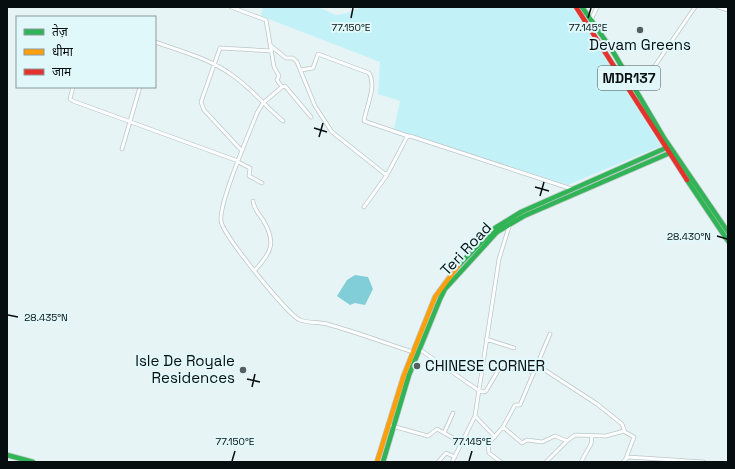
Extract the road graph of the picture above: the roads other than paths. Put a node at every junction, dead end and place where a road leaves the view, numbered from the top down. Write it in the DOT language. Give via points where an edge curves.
graph roads {
  1 [pos="231,7"];
  2 [pos="576,7"];
  3 [pos="582,7"];
  4 [pos="598,7"];
  5 [pos="695,7"];
  6 [pos="718,7"];
  7 [pos="728,10"];
  8 [pos="591,20"];
  9 [pos="156,42"];
  10 [pos="271,46"];
  11 [pos="272,51"];
  12 [pos="214,64"];
  13 [pos="301,70"];
  14 [pos="282,87"];
  15 [pos="73,88"];
  16 [pos="140,88"];
  17 [pos="637,92"];
  18 [pos="263,103"];
  19 [pos="311,117"];
  20 [pos="130,120"];
  21 [pos="283,121"];
  22 [pos="408,136"];
  23 [pos="122,149"];
  24 [pos="670,150"];
  25 [pos="242,151"];
  26 [pos="238,161"];
  27 [pos="386,175"];
  28 [pos="262,183"];
  29 [pos="572,189"];
  30 [pos="253,201"];
  31 [pos="364,207"];
  32 [pos="512,217"];
  33 [pos="510,224"];
  34 [pos="728,232"];
  35 [pos="728,241"];
  36 [pos="255,270"];
  37 [pos="550,334"];
  38 [pos="486,339"];
  39 [pos="421,340"];
  40 [pos="514,348"];
  41 [pos="419,349"];
  42 [pos="413,352"];
  43 [pos="536,365"];
  44 [pos="533,372"];
  45 [pos="478,390"];
  46 [pos="453,413"];
  47 [pos="475,416"];
  48 [pos="388,425"];
  49 [pos="395,426"];
  50 [pos="503,427"];
  51 [pos="624,430"];
  52 [pos="444,433"];
  53 [pos="592,436"];
  54 [pos="495,437"];
  55 [pos="567,441"];
  56 [pos="462,443"];
  57 [pos="7,455"];
  58 [pos="455,457"];
  59 [pos="626,458"];
  60 [pos="22,461"];
  61 [pos="33,462"];
  62 [pos="377,462"];
  63 [pos="383,462"];
  64 [pos="438,462"];
  65 [pos="452,462"];
  66 [pos="501,462"];
  67 [pos="546,462"];
  68 [pos="581,462"];
  69 [pos="623,462"];
  70 [pos="704,462"];
  1 -- 10 [label="street" via="266,20"];
  2 -- 24 [label="street, MDR137"];
  3 -- 8 [label="street, MDR137"];
  4 -- 8 [label="street"];
  5 -- 17 [label="street"];
  6 -- 7 [label="street"];
  8 -- 17 [label="street, MDR137"];
  9 -- 12 [label="street"];
  10 -- 11 [label="street"];
  10 -- 13 [label="street" via="286,58 294,59"];
  11 -- 12 [label="street" via="222,48"];
  11 -- 14 [label="street" via="279,76 277,80"];
  12 -- 18 [label="street" via="238,79"];
  12 -- 25 [label="street" via="201,105"];
  13 -- 22 [label="street" via="313,68 318,54 370,73 371,86 364,121"];
  13 -- 27 [label="street" via="315,106 332,132"];
  14 -- 18 [label="street"];
  14 -- 19 [label="street" via="285,86"];
  15 -- 20 [label="street" via="70,97 72,100"];
  16 -- 20 [label="street"];
  17 -- 24 [label="street, MDR137"];
  18 -- 21 [label="street"];
  18 -- 25 [label="street"];
  20 -- 23 [label="street"];
  20 -- 26 [label="street"];
  22 -- 27 [label="street"];
  22 -- 29 [label="street"];
  24 -- 29 [label="street"];
  24 -- 33 [label="street, Teri Road"];
  24 -- 34 [label="street, MDR137"];
  24 -- 35 [label="street, MDR137"];
  25 -- 26 [label="street"];
  26 -- 28 [label="street" via="250,168 248,176"];
  26 -- 36 [label="street" via="221,223"];
  27 -- 31 [label="street"];
  29 -- 32 [label="street"];
  30 -- 36 [label="street" via="255,210 267,228 271,246 269,255"];
  32 -- 33 [label="street"];
  32 -- 39 [label="street" via="491,231 445,282 435,297"];
  33 -- 38 [label="street" via="500,251"];
  33 -- 39 [label="street, Teri Road" via="497,232 445,289"];
  36 -- 42 [label="street" via="296,318 326,324"];
  37 -- 43 [label="street"];
  38 -- 40 [label="street"];
  38 -- 45 [label="street"];
  39 -- 41 [label="street, Teri Road"];
  39 -- 42 [label="street"];
  41 -- 45 [label="street"];
  41 -- 49 [label="street, Teri Road"];
  42 -- 48 [label="street"];
  43 -- 44 [label="street"];
  43 -- 51 [label="street" via="597,404 622,424"];
  44 -- 45 [label="street" via="502,364 486,390"];
  44 -- 50 [label="street" via="520,405 515,405"];
  45 -- 47 [label="street"];
  46 -- 52 [label="street"];
  47 -- 54 [label="street"];
  47 -- 56 [label="street"];
  48 -- 49 [label="street"];
  48 -- 62 [label="street"];
  49 -- 52 [label="street" via="428,436 435,429"];
  49 -- 63 [label="street, Teri Road"];
  50 -- 54 [label="street"];
  50 -- 55 [label="street" via="522,443 527,440 542,442 555,436"];
  51 -- 53 [label="street" via="606,436"];
  51 -- 59 [label="street" via="634,437"];
  52 -- 56 [label="street"];
  53 -- 55 [label="street" via="578,434"];
  53 -- 68 [label="street" via="591,444"];
  54 -- 66 [label="street" via="488,444 488,451"];
  55 -- 67 [label="street"];
  56 -- 58 [label="street"];
  57 -- 60 [label="street"];
  58 -- 64 [label="street" via="446,453"];
  58 -- 65 [label="street"];
  59 -- 69 [label="street"];
  59 -- 70 [label="street"];
  60 -- 61 [label="street"];
}
